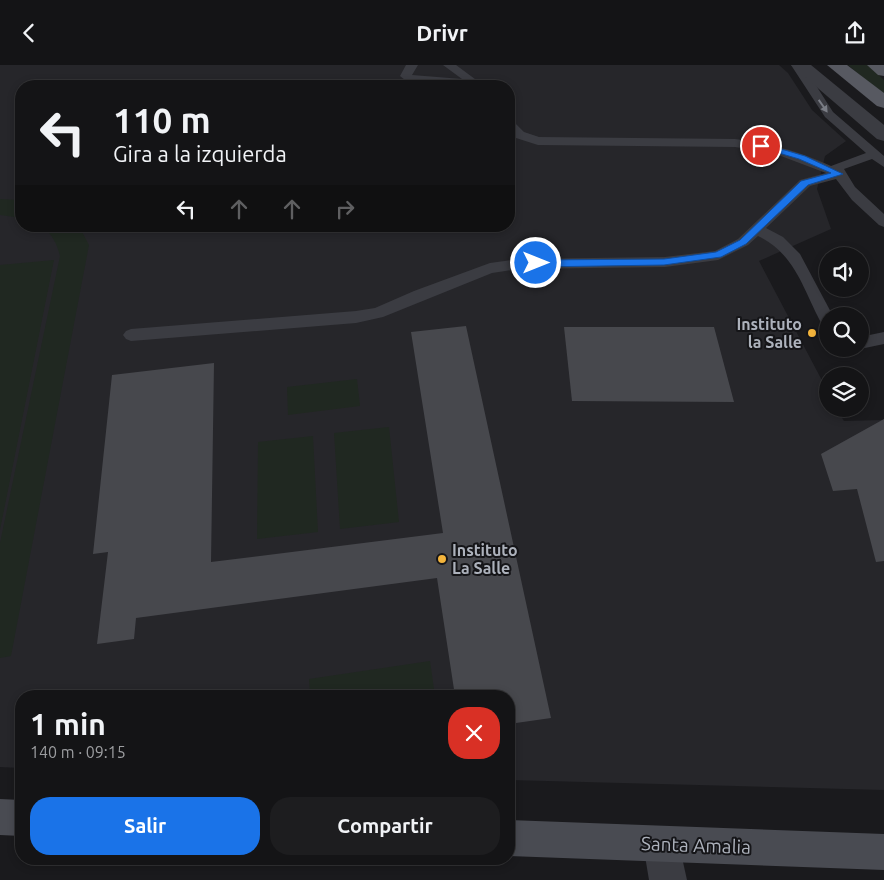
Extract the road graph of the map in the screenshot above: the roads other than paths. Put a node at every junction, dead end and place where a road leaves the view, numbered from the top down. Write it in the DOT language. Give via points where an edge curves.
graph roads {
  1 [pos="412,65"];
  2 [pos="449,65"];
  3 [pos="799,65"];
  4 [pos="836,65"];
  5 [pos="876,65"];
  6 [pos="884,71"];
  7 [pos="440,80"];
  8 [pos="469,80"];
  9 [pos="884,102"];
  10 [pos="515,130"];
  11 [pos="884,135"];
  12 [pos="873,155"];
  13 [pos="884,163"];
  14 [pos="839,174"];
  15 [pos="884,222"];
  16 [pos="756,229"];
  17 [pos="820,307"];
  18 [pos="131,335"];
  19 [pos="884,338"];
  20 [pos="869,341"];
  21 [pos="0,817"];
  22 [pos="15,818"];
  23 [pos="515,838"];
  24 [pos="661,844"];
  25 [pos="884,852"];
  26 [pos="668,880"];
  1 -- 7 [label="lane" via="408,78"];
  2 -- 8 [label="lane"];
  3 -- 11 [label="street"];
  3 -- 12 [label="lane, one-way" via="829,113"];
  4 -- 9 [label="main road"];
  5 -- 6 [label="main road"];
  10 -- 14 [label="lane" via="538,141 761,146 802,157"];
  12 -- 13 [label="lane"];
  12 -- 14 [label="lane" via="837,167"];
  14 -- 15 [label="lane"];
  14 -- 16 [label="lane" via="804,183"];
  16 -- 17 [label="lane" via="778,240 795,257"];
  16 -- 18 [label="lane" via="743,242 718,255 696,259 638,263 519,263 490,268 378,313"];
  19 -- 20 [label="lane"];
  21 -- 22 [label="street"];
  23 -- 24 [label="street, Santa Amalia"];
  24 -- 25 [label="street, Santa Amalia"];
  24 -- 26 [label="street"];
}
